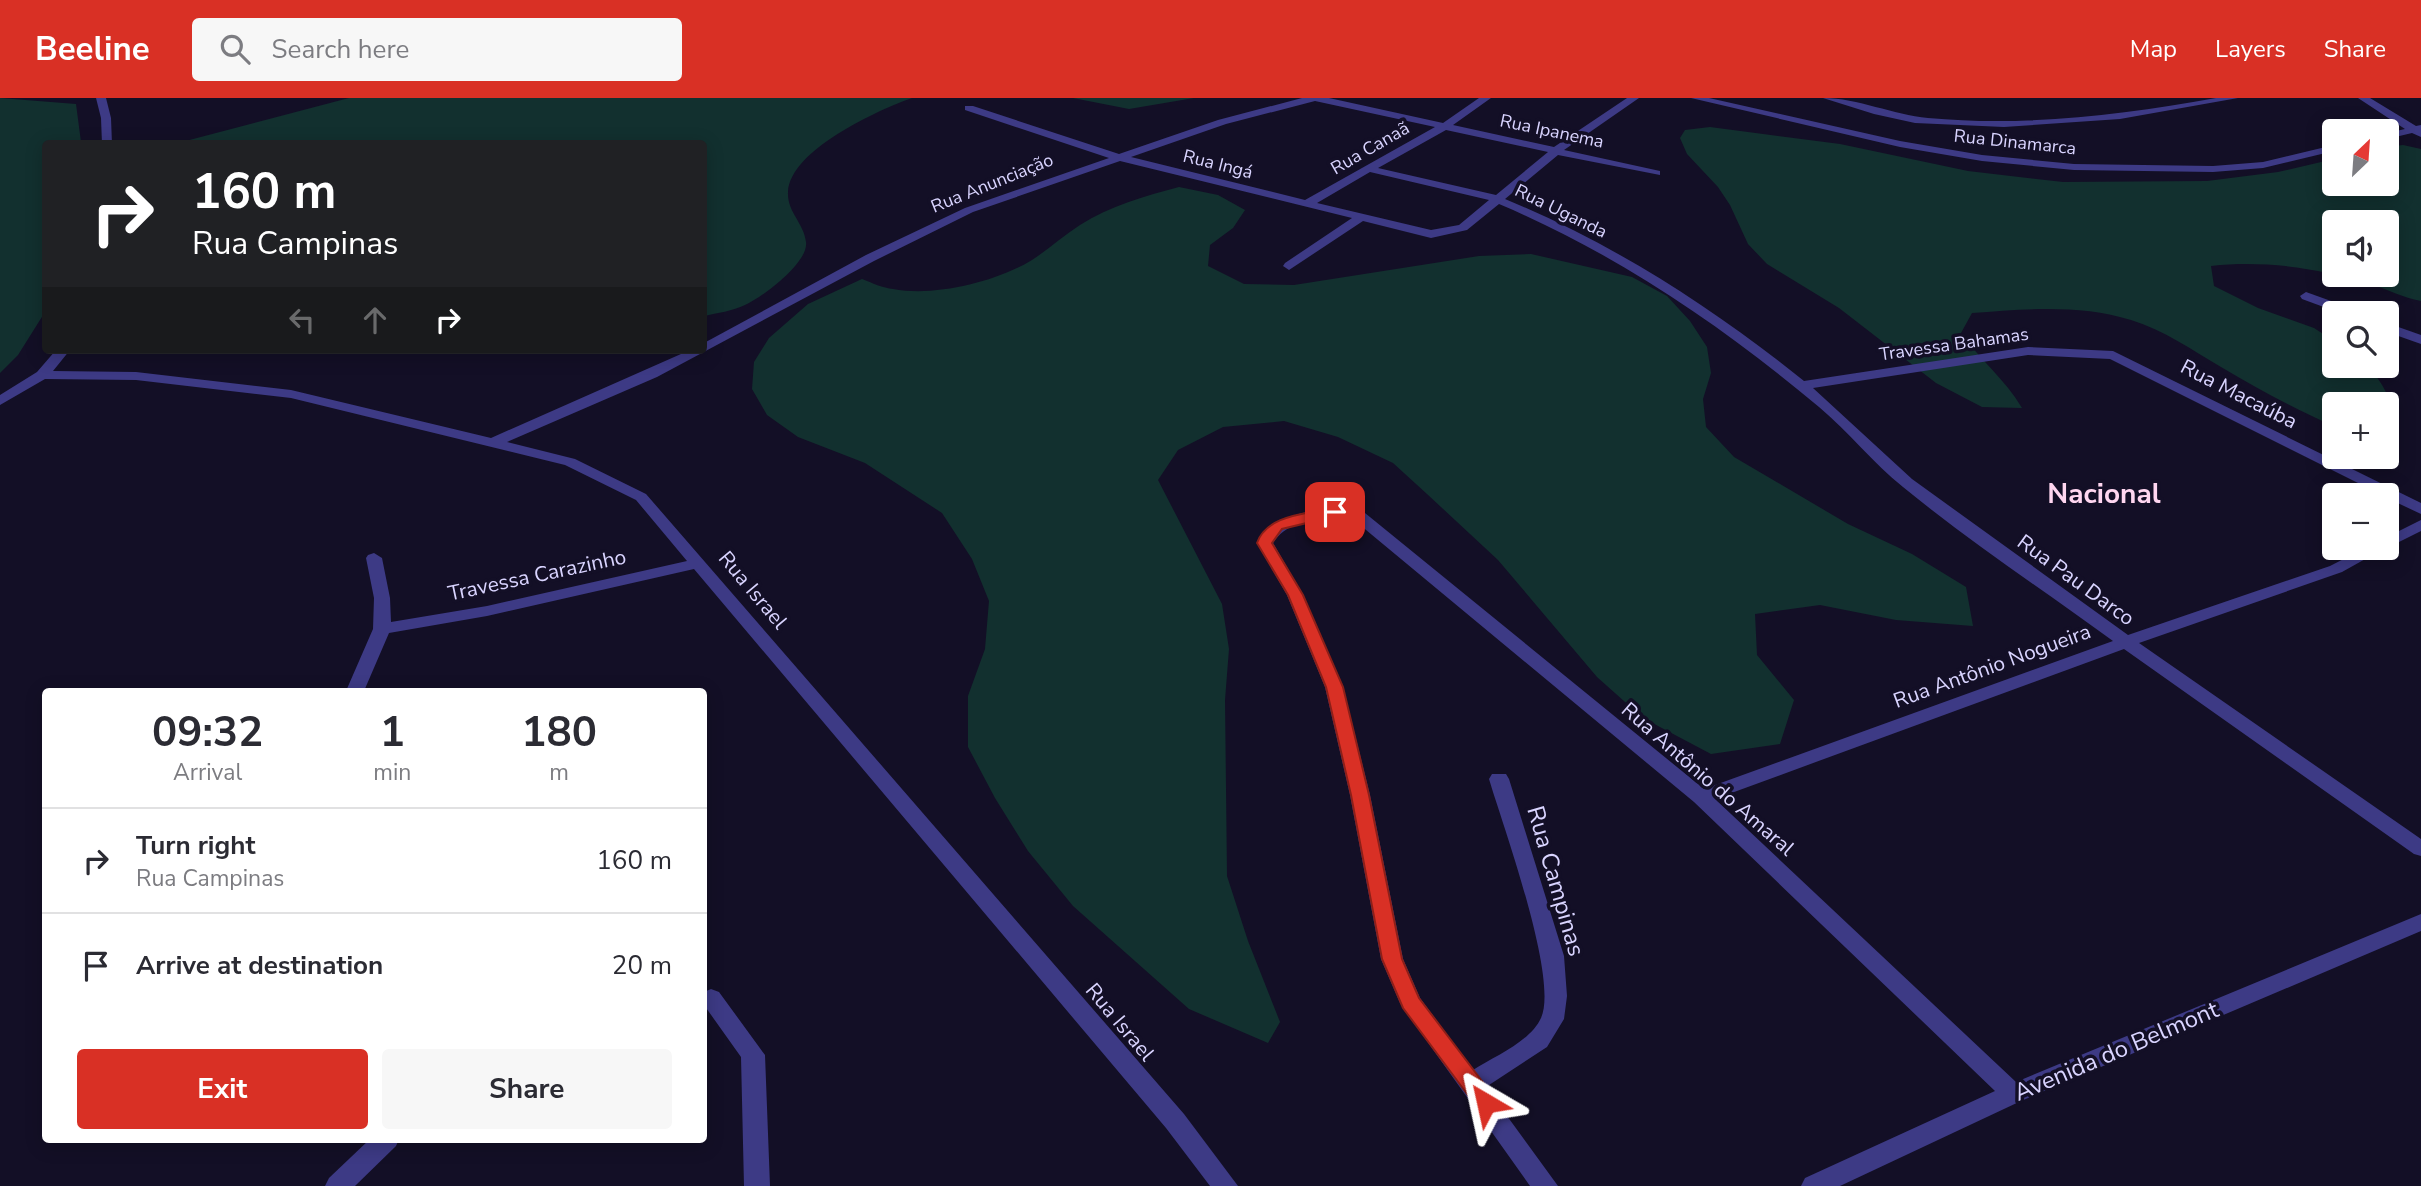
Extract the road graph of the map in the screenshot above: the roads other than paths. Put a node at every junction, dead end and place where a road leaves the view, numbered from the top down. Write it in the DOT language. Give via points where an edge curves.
graph roads {
  1 [pos="101,98"];
  2 [pos="1315,98"];
  3 [pos="1486,98"];
  4 [pos="1633,98"];
  5 [pos="1696,98"];
  6 [pos="1828,98"];
  7 [pos="2233,98"];
  8 [pos="2363,98"];
  9 [pos="969,108"];
  10 [pos="1446,125"];
  11 [pos="2419,130"];
  12 [pos="2399,134"];
  13 [pos="107,140"];
  14 [pos="1558,149"];
  15 [pos="2322,151"];
  16 [pos="1117,157"];
  17 [pos="1369,169"];
  18 [pos="1656,173"];
  19 [pos="1496,199"];
  20 [pos="1306,204"];
  21 [pos="1362,217"];
  22 [pos="1289,266"];
  23 [pos="2306,296"];
  24 [pos="2322,302"];
  25 [pos="1722,324"];
  26 [pos="2399,332"];
  27 [pos="2421,340"];
  28 [pos="707,346"];
  29 [pos="60,354"];
  30 [pos="692,354"];
  31 [pos="2113,355"];
  32 [pos="42,374"];
  33 [pos="1801,386"];
  34 [pos="0,401"];
  35 [pos="495,442"];
  36 [pos="2421,509"];
  37 [pos="2421,525"];
  38 [pos="2399,536"];
  39 [pos="374,558"];
  40 [pos="2354,560"];
  41 [pos="700,563"];
  42 [pos="382,629"];
  43 [pos="2123,642"];
  44 [pos="356,688"];
  45 [pos="1499,779"];
  46 [pos="1701,797"];
  47 [pos="2421,849"];
  48 [pos="2421,922"];
  49 [pos="711,998"];
  50 [pos="1472,1083"];
  51 [pos="2013,1094"];
  52 [pos="383,1143"];
  53 [pos="338,1186"];
  54 [pos="757,1186"];
  55 [pos="1225,1186"];
  56 [pos="1545,1186"];
  57 [pos="1814,1186"];
  1 -- 13 [label="street"];
  2 -- 10 [label="street, Rua Ipanema"];
  2 -- 16 [label="street, Rua Anunciação" via="1222,122"];
  3 -- 10 [label="street, Rua Canaã"];
  4 -- 14 [label="street"];
  5 -- 15 [label="street, Rua Dinamarca" via="1900,145 2074,167 2213,169 2263,165"];
  6 -- 7 [label="street" via="1926,121 1992,124 2073,120"];
  8 -- 11 [label="street"];
  9 -- 16 [label="street, Rua Ingá"];
  10 -- 14 [label="street, Rua Ipanema"];
  10 -- 17 [label="street, Rua Canaã"];
  11 -- 12 [label="street"];
  14 -- 18 [label="street, Rua Ipanema"];
  14 -- 19 [label="street"];
  16 -- 20 [label="street, Rua Ingá"];
  16 -- 28 [label="street, Rua Anunciação" via="969,210"];
  17 -- 19 [label="street, Rua Uganda"];
  17 -- 20 [label="street, Rua Canaã"];
  19 -- 21 [label="street, Rua Ingá" via="1463,228 1431,234"];
  19 -- 25 [label="street, Rua Uganda" via="1618,258"];
  20 -- 21 [label="street, Rua Ingá"];
  21 -- 22 [label="street"];
  23 -- 24 [label="street"];
  25 -- 33 [label="street, Rua Pau Darco"];
  26 -- 27 [label="street"];
  29 -- 32 [label="street"];
  30 -- 35 [label="street, Rua Anunciação"];
  31 -- 33 [label="street, Travessa Bahamas" via="2028,351"];
  31 -- 36 [label="street, Rua Macaúba"];
  32 -- 34 [label="street"];
  32 -- 35 [label="street, Rua Israel" via="136,376 291,394"];
  33 -- 43 [label="street, Rua Pau Darco" via="1914,488"];
  35 -- 41 [label="street, Rua Israel" via="570,462 641,497"];
  37 -- 38 [label="street"];
  39 -- 42 [label="street"];
  40 -- 43 [label="street, Rua Antônio Nogueira"];
  41 -- 42 [label="street, Travessa Carazinho" via="487,611"];
  41 -- 55 [label="street, Rua Israel" via="1175,1121"];
  42 -- 44 [label="street"];
  43 -- 46 [label="street, Rua Antônio Nogueira"];
  43 -- 47 [label="street, Rua Pau Darco"];
  45 -- 50 [label="street, Rua Campinas" via="1553,956 1556,996 1553,1019 1539,1040"];
  46 -- 50 [label="street, Rua Antônio do Amaral" via="1359,516 1335,512 1277,526 1267,536 1265,543 1295,595 1335,687 1392,959 1410,1003"];
  46 -- 51 [label="street, Rua Antônio do Amaral"];
  48 -- 51 [label="street, Avenida do Belmont"];
  49 -- 54 [label="street" via="752,1055"];
  50 -- 56 [label="street"];
  51 -- 57 [label="street, Avenida do Belmont"];
  52 -- 53 [label="street"];
}
